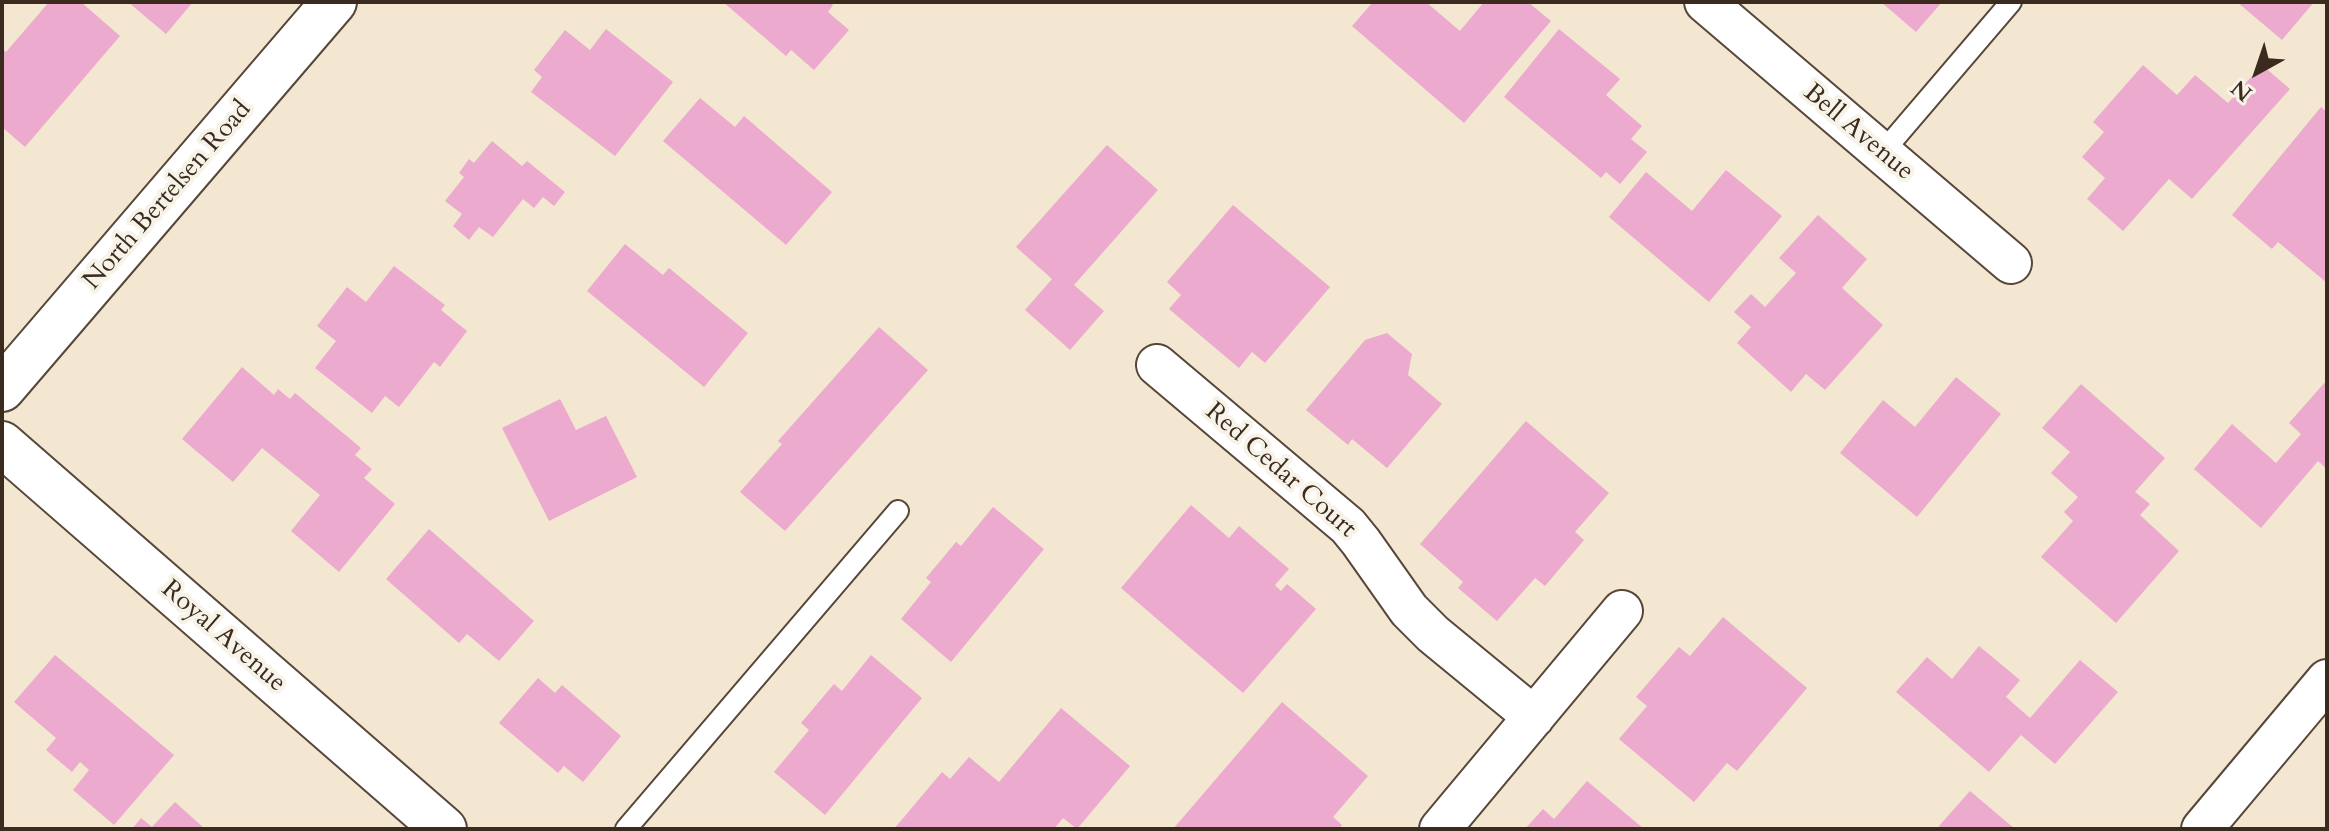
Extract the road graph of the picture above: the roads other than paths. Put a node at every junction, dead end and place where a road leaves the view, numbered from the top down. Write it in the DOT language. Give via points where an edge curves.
graph roads {
  1 [pos="334,2"];
  2 [pos="1705,2"];
  3 [pos="2011,2"];
  4 [pos="1882,153"];
  5 [pos="2011,263"];
  6 [pos="1157,365"];
  7 [pos="2,389"];
  8 [pos="2,444"];
  9 [pos="898,511"];
  10 [pos="1622,611"];
  11 [pos="2327,680"];
  12 [pos="1534,717"];
  13 [pos="444,829"];
  14 [pos="626,829"];
  15 [pos="1440,829"];
  16 [pos="2202,829"];
  1 -- 7 [label="street, North Bertelsen Road"];
  2 -- 4 [label="street, Bell Avenue"];
  3 -- 4 [label="lane"];
  4 -- 5 [label="street, Bell Avenue"];
  6 -- 12 [label="street, Red Cedar Court" via="1348,526 1409,610"];
  8 -- 13 [label="street, Royal Avenue"];
  9 -- 14 [label="lane"];
  10 -- 12 [label="street"];
  11 -- 16 [label="street"];
  12 -- 15 [label="street"];
}
